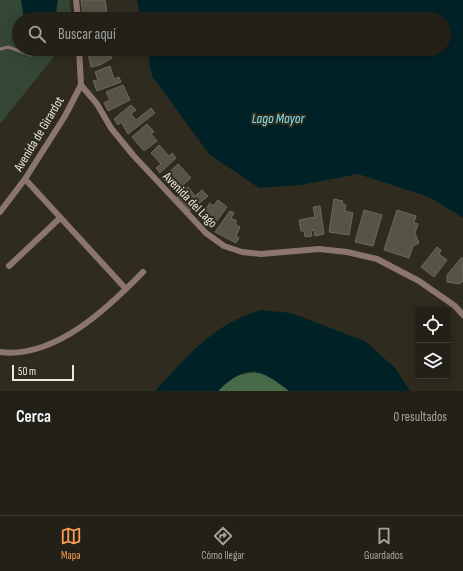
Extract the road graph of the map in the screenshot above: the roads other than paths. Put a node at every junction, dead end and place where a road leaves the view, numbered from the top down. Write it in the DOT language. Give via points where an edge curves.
graph roads {
  1 [pos="76,0"];
  2 [pos="77,12"];
  3 [pos="12,48"];
  4 [pos="0,49"];
  5 [pos="78,56"];
  6 [pos="80,85"];
  7 [pos="25,179"];
  8 [pos="0,212"];
  9 [pos="60,218"];
  10 [pos="9,266"];
  11 [pos="143,272"];
  12 [pos="126,290"];
  13 [pos="463,315"];
  14 [pos="0,352"];
  1 -- 2 [label="street"];
  3 -- 4 [label="lane"];
  5 -- 6 [label="street"];
  6 -- 7 [label="street, Avenida de Girardot" via="65,116"];
  6 -- 13 [label="street, Avenida del Lago" via="97,104 132,155 206,233 224,246 242,252 261,254 319,249 377,259 420,281"];
  7 -- 8 [label="street, Avenida de Girardot"];
  7 -- 9 [label="street"];
  9 -- 10 [label="street"];
  9 -- 12 [label="street"];
  11 -- 12 [label="street"];
  12 -- 14 [label="street" via="82,327 57,341 29,350"];
}
